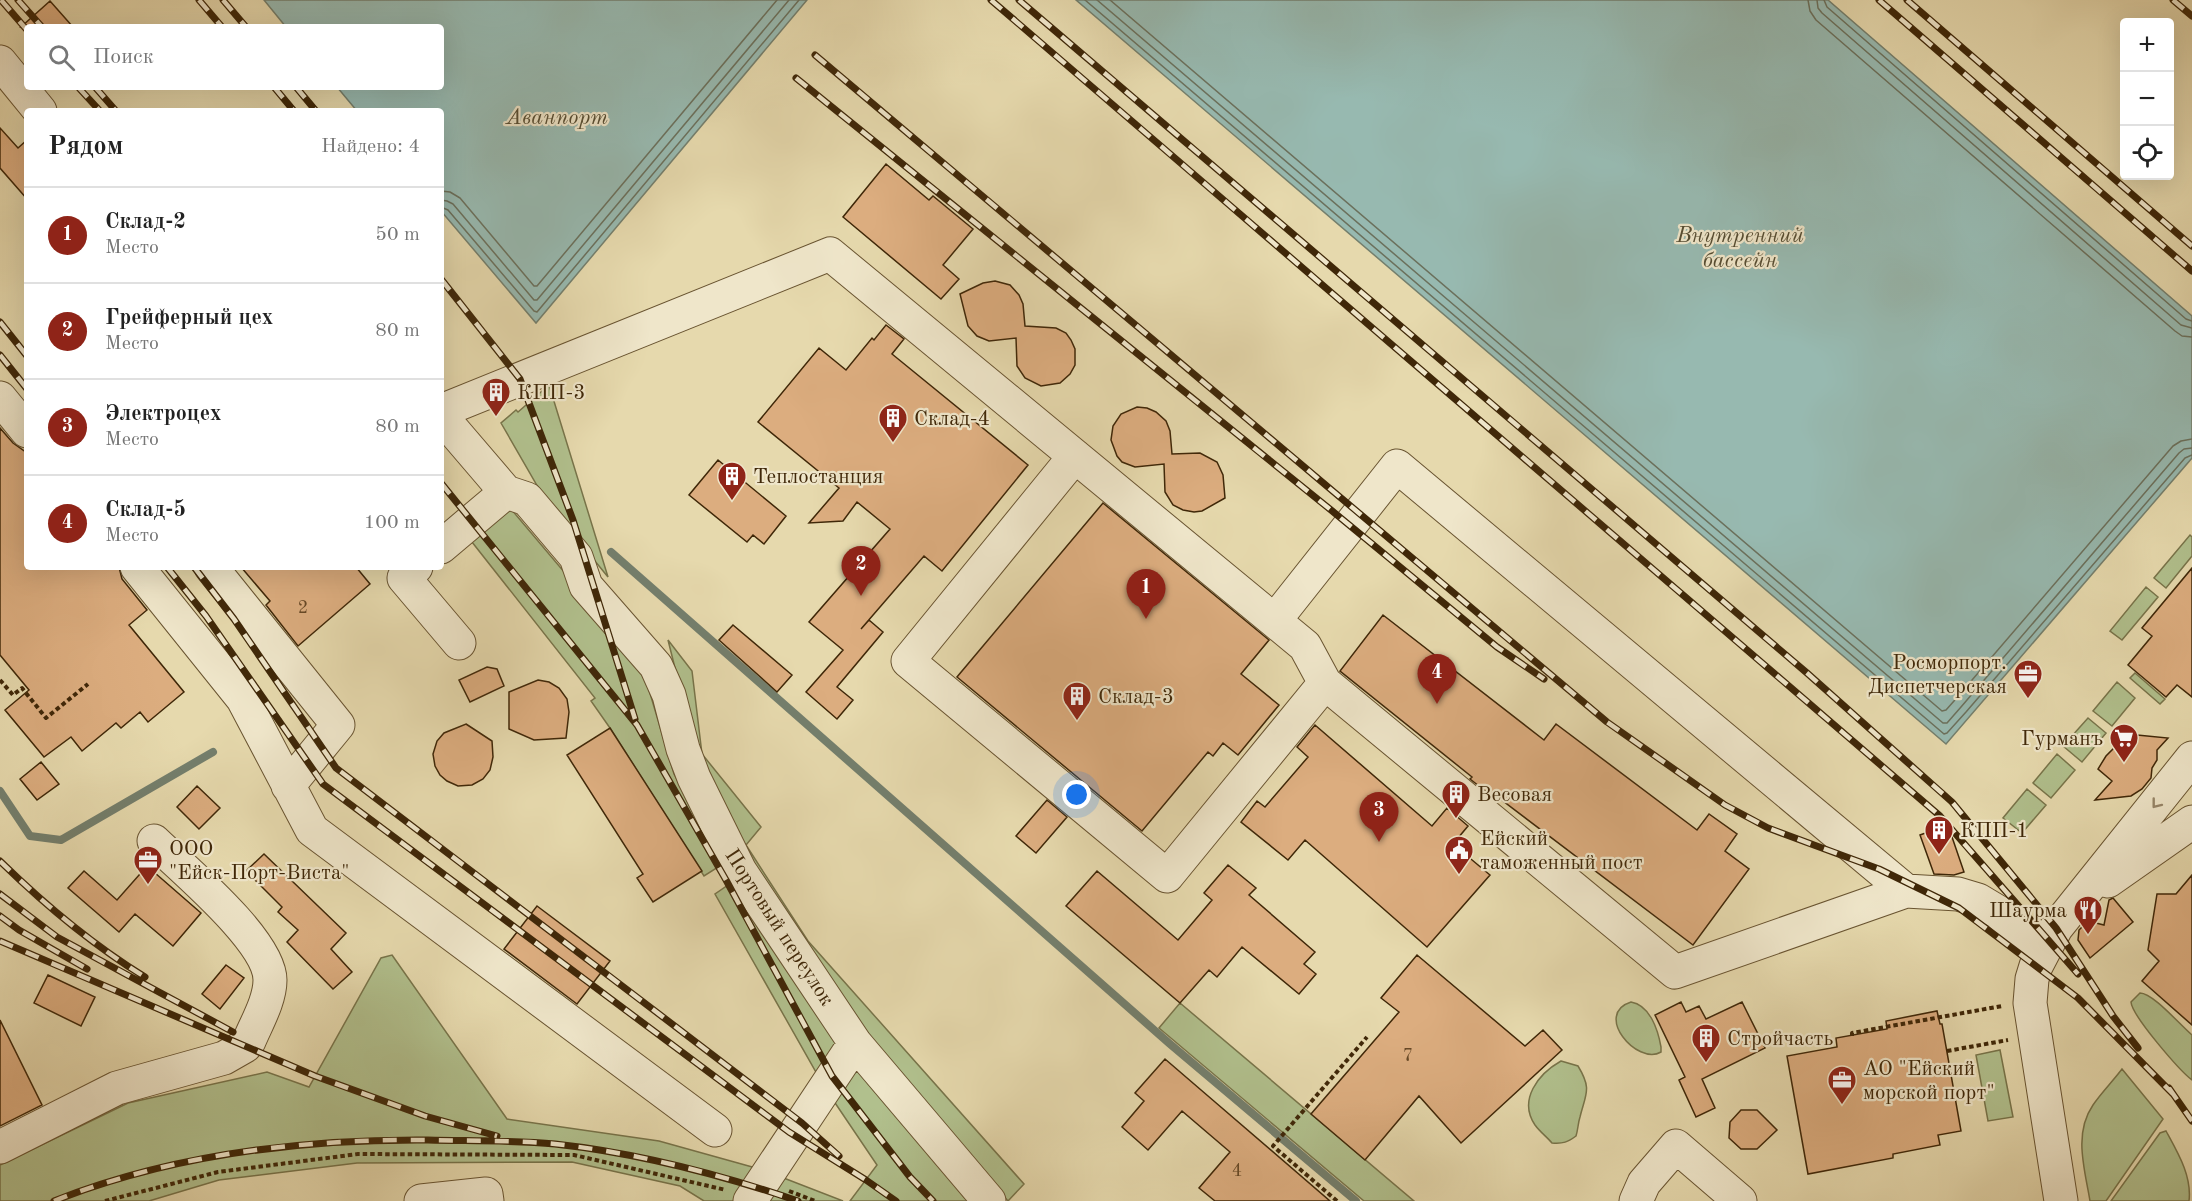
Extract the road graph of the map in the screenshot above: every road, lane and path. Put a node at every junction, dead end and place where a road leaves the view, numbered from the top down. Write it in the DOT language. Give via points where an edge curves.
graph roads {
  1 [pos="0,62"];
  2 [pos="38,108"];
  3 [pos="0,398"];
  4 [pos="444,410"];
  5 [pos="444,420"];
  6 [pos="24,425"];
  7 [pos="1075,456"];
  8 [pos="506,492"];
  9 [pos="444,544"];
  10 [pos="139,570"];
  11 [pos="213,570"];
  12 [pos="413,570"];
  13 [pos="1275,620"];
  14 [pos="459,643"];
  15 [pos="0,680"];
  16 [pos="1325,683"];
  17 [pos="88,684"];
  18 [pos="2192,758"];
  19 [pos="288,786"];
  20 [pos="2192,822"];
  21 [pos="154,841"];
  22 [pos="1906,891"];
  23 [pos="2077,903"];
  24 [pos="2042,954"];
  25 [pos="2012,1005"];
  26 [pos="1852,1036"];
  27 [pos="1367,1037"];
  28 [pos="2017,1038"];
  29 [pos="855,1043"];
  30 [pos="1947,1051"];
  31 [pos="716,1130"];
  32 [pos="0,1147"];
  33 [pos="496,1199"];
  34 [pos="421,1201"];
  35 [pos="750,1201"];
  36 [pos="989,1201"];
  37 [pos="1337,1201"];
  38 [pos="1636,1201"];
  39 [pos="1740,1201"];
  40 [pos="2061,1201"];
  1 -- 2 [label="street"];
  3 -- 6 [label="street"];
  4 -- 7 [label="street" via="830,254"];
  5 -- 8 [label="street"];
  7 -- 13 [label="street"];
  7 -- 16 [label="street" via="908,661 1167,876"];
  8 -- 9 [label="street"];
  8 -- 29 [label="street, Портовый переулок" via="527,499 576,557 586,586 656,666 694,778 740,871"];
  10 -- 19 [label="street" via="243,699"];
  11 -- 19 [label="street" via="338,725"];
  12 -- 14 [label="street" via="404,578"];
  13 -- 16 [label="street" via="1305,645"];
  13 -- 22 [label="street" via="1397,466"];
  15 -- 17 [label="path" via="13,695 22,688 46,718"];
  16 -- 22 [label="street" via="1675,972"];
  18 -- 23 [label="street, one-way"];
  19 -- 31 [label="street" via="312,830"];
  20 -- 23 [label="street"];
  21 -- 32 [label="street" via="249,933 267,962 269,992 249,1041 224,1058 117,1088"];
  22 -- 24 [label="street" via="1952,893 1978,900 1998,912"];
  23 -- 24 [label="street" via="2056,928"];
  24 -- 40 [label="street" via="2032,979 2030,1003"];
  25 -- 26 [label="path"];
  27 -- 37 [label="path" via="1273,1146"];
  28 -- 30 [label="path"];
  29 -- 35 [label="street"];
  29 -- 36 [label="street, Портовый переулок"];
  33 -- 34 [label="street"];
  38 -- 39 [label="street" via="1644,1183 1676,1146"];
}
